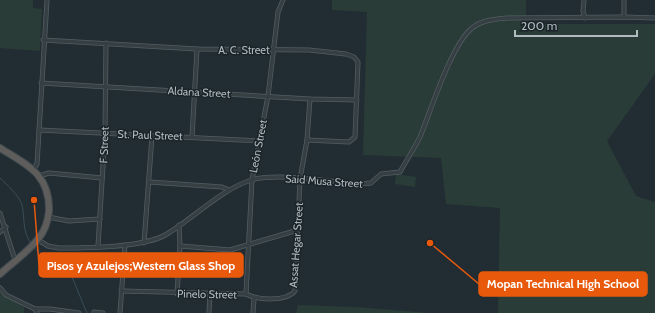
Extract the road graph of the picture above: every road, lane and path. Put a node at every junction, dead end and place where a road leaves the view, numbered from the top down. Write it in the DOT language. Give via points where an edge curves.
graph roads {
  1 [pos="47,0"];
  2 [pos="283,0"];
  3 [pos="584,0"];
  4 [pos="624,0"];
  5 [pos="624,17"];
  6 [pos="585,18"];
  7 [pos="655,18"];
  8 [pos="44,40"];
  9 [pos="106,43"];
  10 [pos="197,50"];
  11 [pos="273,50"];
  12 [pos="41,83"];
  13 [pos="105,87"];
  14 [pos="196,92"];
  15 [pos="268,96"];
  16 [pos="310,99"];
  17 [pos="356,100"];
  18 [pos="39,130"];
  19 [pos="105,134"];
  20 [pos="152,136"];
  21 [pos="192,137"];
  22 [pos="307,140"];
  23 [pos="260,141"];
  24 [pos="0,148"];
  25 [pos="33,170"];
  26 [pos="39,176"];
  27 [pos="102,178"];
  28 [pos="300,179"];
  29 [pos="252,180"];
  30 [pos="149,182"];
  31 [pos="229,190"];
  32 [pos="0,213"];
  33 [pos="48,217"];
  34 [pos="100,219"];
  35 [pos="179,225"];
  36 [pos="6,228"];
  37 [pos="298,230"];
  38 [pos="0,232"];
  39 [pos="38,240"];
  40 [pos="144,243"];
  41 [pos="250,243"];
  42 [pos="125,245"];
  43 [pos="98,246"];
  44 [pos="180,246"];
  45 [pos="15,260"];
  46 [pos="0,274"];
  47 [pos="0,288"];
  48 [pos="121,291"];
  49 [pos="177,294"];
  50 [pos="210,294"];
  51 [pos="246,294"];
  52 [pos="254,299"];
  53 [pos="35,309"];
  54 [pos="94,312"];
  55 [pos="37,313"];
  56 [pos="79,313"];
  57 [pos="103,313"];
  58 [pos="120,313"];
  59 [pos="209,313"];
  60 [pos="253,313"];
  1 -- 8 [label="street"];
  2 -- 11 [label="street, León Street" via="278,12"];
  3 -- 6 [label="street"];
  4 -- 5 [label="street"];
  5 -- 6 [label="street, Said Musa Street"];
  5 -- 7 [label="street, Said Musa Street"];
  6 -- 28 [label="street, Said Musa Street" via="508,18 478,24 464,36 455,52 419,139 400,172 381,174 371,183 360,184"];
  8 -- 9 [label="street, A. C. Street"];
  8 -- 12 [label="street"];
  9 -- 10 [label="street, A. C. Street"];
  9 -- 13 [label="street, F Street"];
  10 -- 11 [label="street, A. C. Street"];
  10 -- 14 [label="street"];
  11 -- 15 [label="street, León Street"];
  11 -- 17 [label="street, A. C. Street" via="316,51 354,57 358,62"];
  12 -- 13 [label="street, Aldana Street"];
  12 -- 18 [label="street"];
  13 -- 14 [label="street, Aldana Street"];
  13 -- 19 [label="street, F Street"];
  14 -- 15 [label="street, Aldana Street"];
  14 -- 21 [label="street"];
  15 -- 16 [label="street, Aldana Street"];
  15 -- 23 [label="street, León Street"];
  16 -- 17 [label="street, Aldana Street"];
  16 -- 22 [label="street, Assat Hegar Street"];
  17 -- 22 [label="street, A. C. Street" via="355,137 349,142"];
  18 -- 19 [label="street, St. Paul Street"];
  18 -- 25 [label="street" via="37,164"];
  19 -- 20 [label="street, St. Paul Street"];
  19 -- 27 [label="street, F Street"];
  20 -- 21 [label="street, St. Paul Street"];
  20 -- 30 [label="street"];
  21 -- 23 [label="street, St. Paul Street"];
  22 -- 28 [label="street, Assat Hegar Street"];
  23 -- 29 [label="street, León Street"];
  24 -- 25 [label="highway"];
  25 -- 26 [label="highway"];
  26 -- 27 [label="street" via="49,173"];
  26 -- 33 [label="highway" via="48,193"];
  27 -- 34 [label="street, F Street"];
  28 -- 29 [label="street, Said Musa Street" via="274,177"];
  28 -- 37 [label="street, Assat Hegar Street"];
  29 -- 31 [label="street, Said Musa Street"];
  29 -- 41 [label="street, León Street"];
  30 -- 31 [label="street" via="222,186"];
  30 -- 40 [label="street"];
  31 -- 35 [label="street, Said Musa Street"];
  32 -- 36 [label="street"];
  33 -- 34 [label="street" via="69,220"];
  33 -- 39 [label="highway" via="46,227"];
  34 -- 43 [label="street, F Street"];
  35 -- 40 [label="street, Said Musa Street" via="165,235"];
  35 -- 44 [label="street"];
  36 -- 38 [label="street"];
  36 -- 45 [label="street"];
  37 -- 41 [label="street"];
  37 -- 52 [label="street, Assat Hegar Street" via="295,291 284,298"];
  39 -- 43 [label="street, Said Musa Street" via="48,246 59,248"];
  39 -- 45 [label="highway"];
  40 -- 42 [label="street, Said Musa Street"];
  41 -- 44 [label="street" via="230,250"];
  41 -- 51 [label="street, León Street"];
  42 -- 43 [label="street, Said Musa Street"];
  42 -- 48 [label="street"];
  44 -- 49 [label="street"];
  45 -- 46 [label="highway"];
  47 -- 53 [label="street" via="6,295"];
  48 -- 49 [label="street, Pinelo Street"];
  48 -- 58 [label="street"];
  49 -- 50 [label="street, Pinelo Street"];
  50 -- 51 [label="street, Pinelo Street"];
  50 -- 59 [label="street"];
  51 -- 52 [label="street, Pinelo Street"];
  52 -- 60 [label="street"];
  53 -- 55 [label="street"];
  53 -- 56 [label="street"];
  54 -- 57 [label="street"];
}
